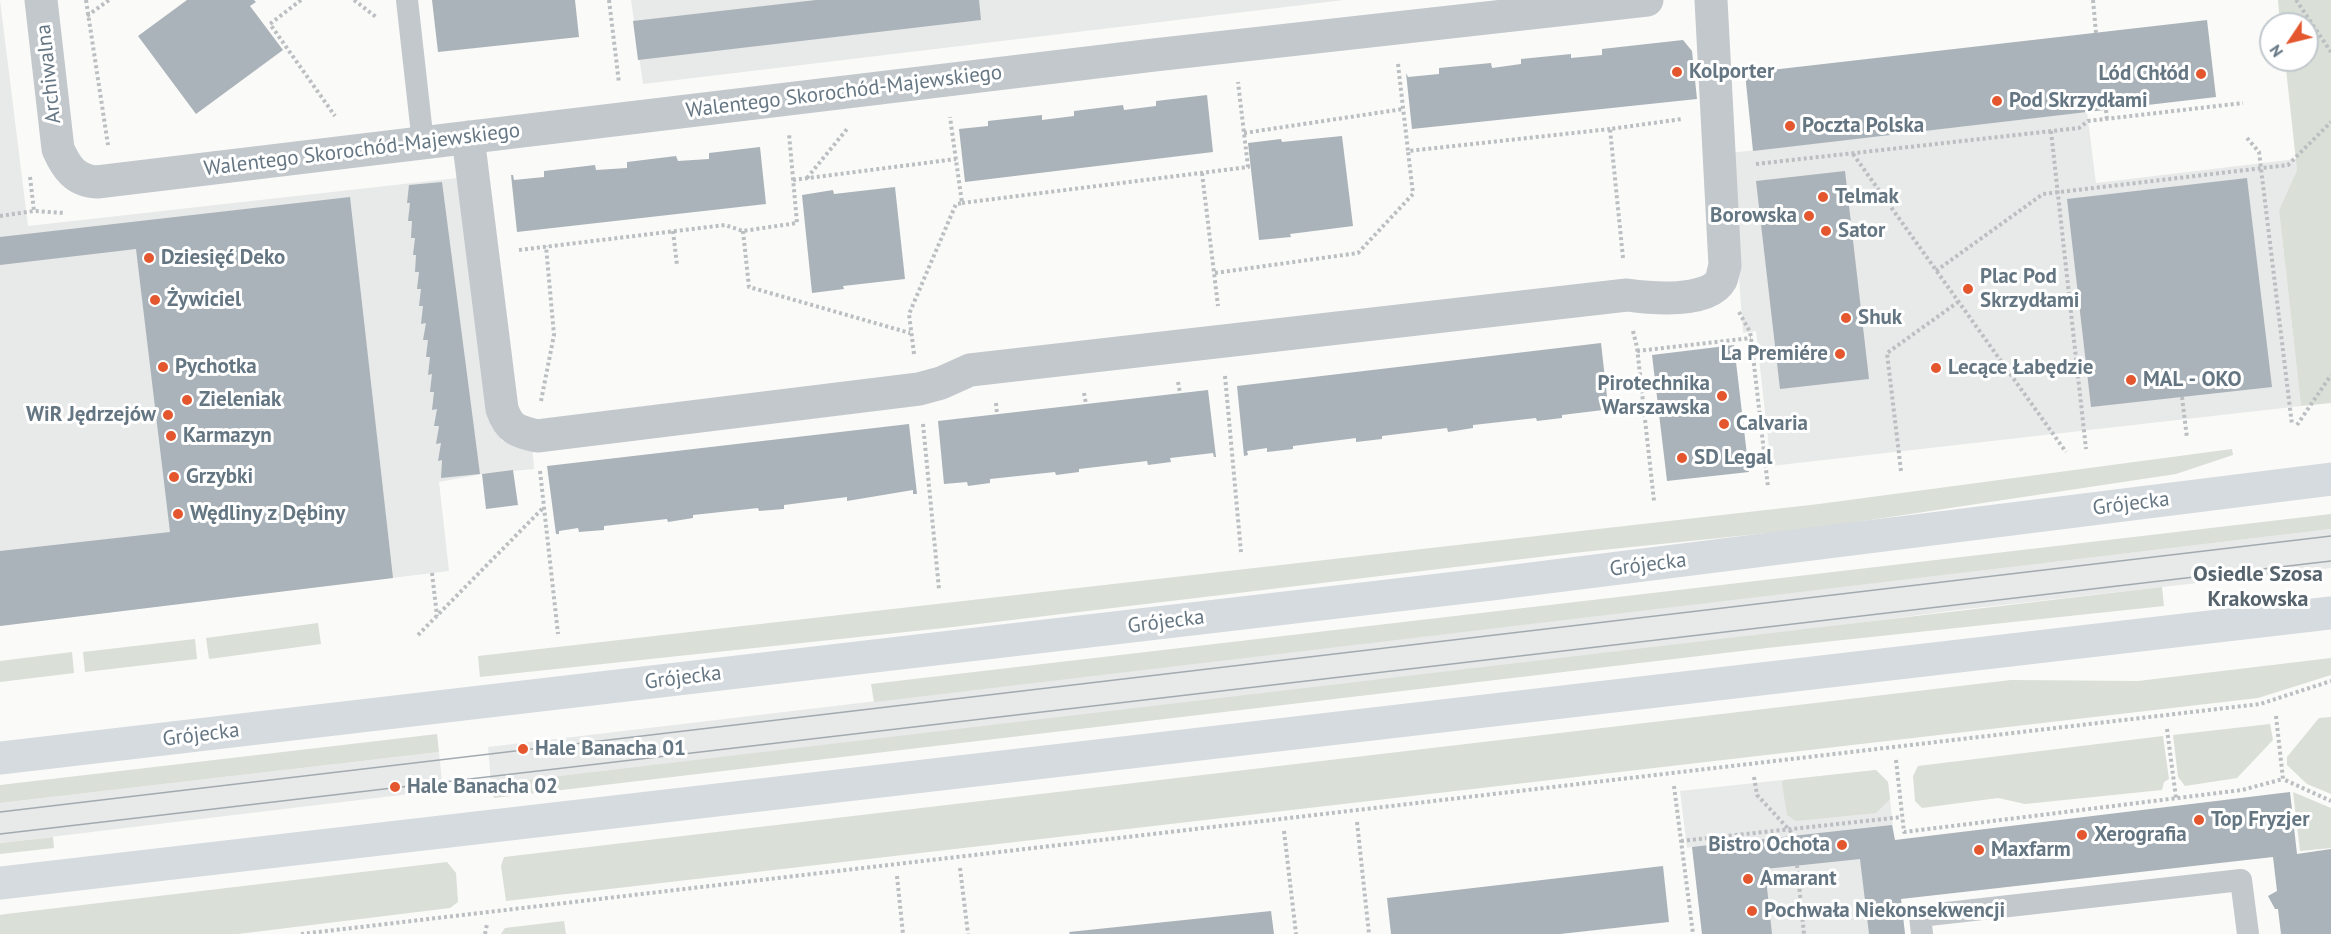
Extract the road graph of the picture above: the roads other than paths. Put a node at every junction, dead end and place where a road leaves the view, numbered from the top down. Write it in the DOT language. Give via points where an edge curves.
graph roads {
  1 [pos="41,0"];
  2 [pos="407,0"];
  3 [pos="1647,0"];
  4 [pos="1711,0"];
  5 [pos="468,137"];
  6 [pos="423,143"];
  7 [pos="58,149"];
  8 [pos="2331,479"];
  9 [pos="2331,613"];
  10 [pos="0,758"];
  11 [pos="0,883"];
  12 [pos="1922,934"];
  13 [pos="2248,934"];
  1 -- 7 [label="street, Archiwalna"];
  2 -- 6 [label="lane"];
  3 -- 5 [label="street, Walentego Skorochód-Majewskiego"];
  4 -- 5 [label="street" via="1725,266 1720,281 1709,291 1659,299 1627,295 970,370 919,389 537,436 512,428 502,409"];
  5 -- 6 [label="street, Walentego Skorochód-Majewskiego"];
  6 -- 7 [label="street, Walentego Skorochód-Majewskiego" via="97,182 75,176"];
  8 -- 10 [label="main road, Grójecka" via="1491,584"];
  9 -- 11 [label="main road"];
  12 -- 13 [label="lane" via="1920,915 2241,880"];
}
